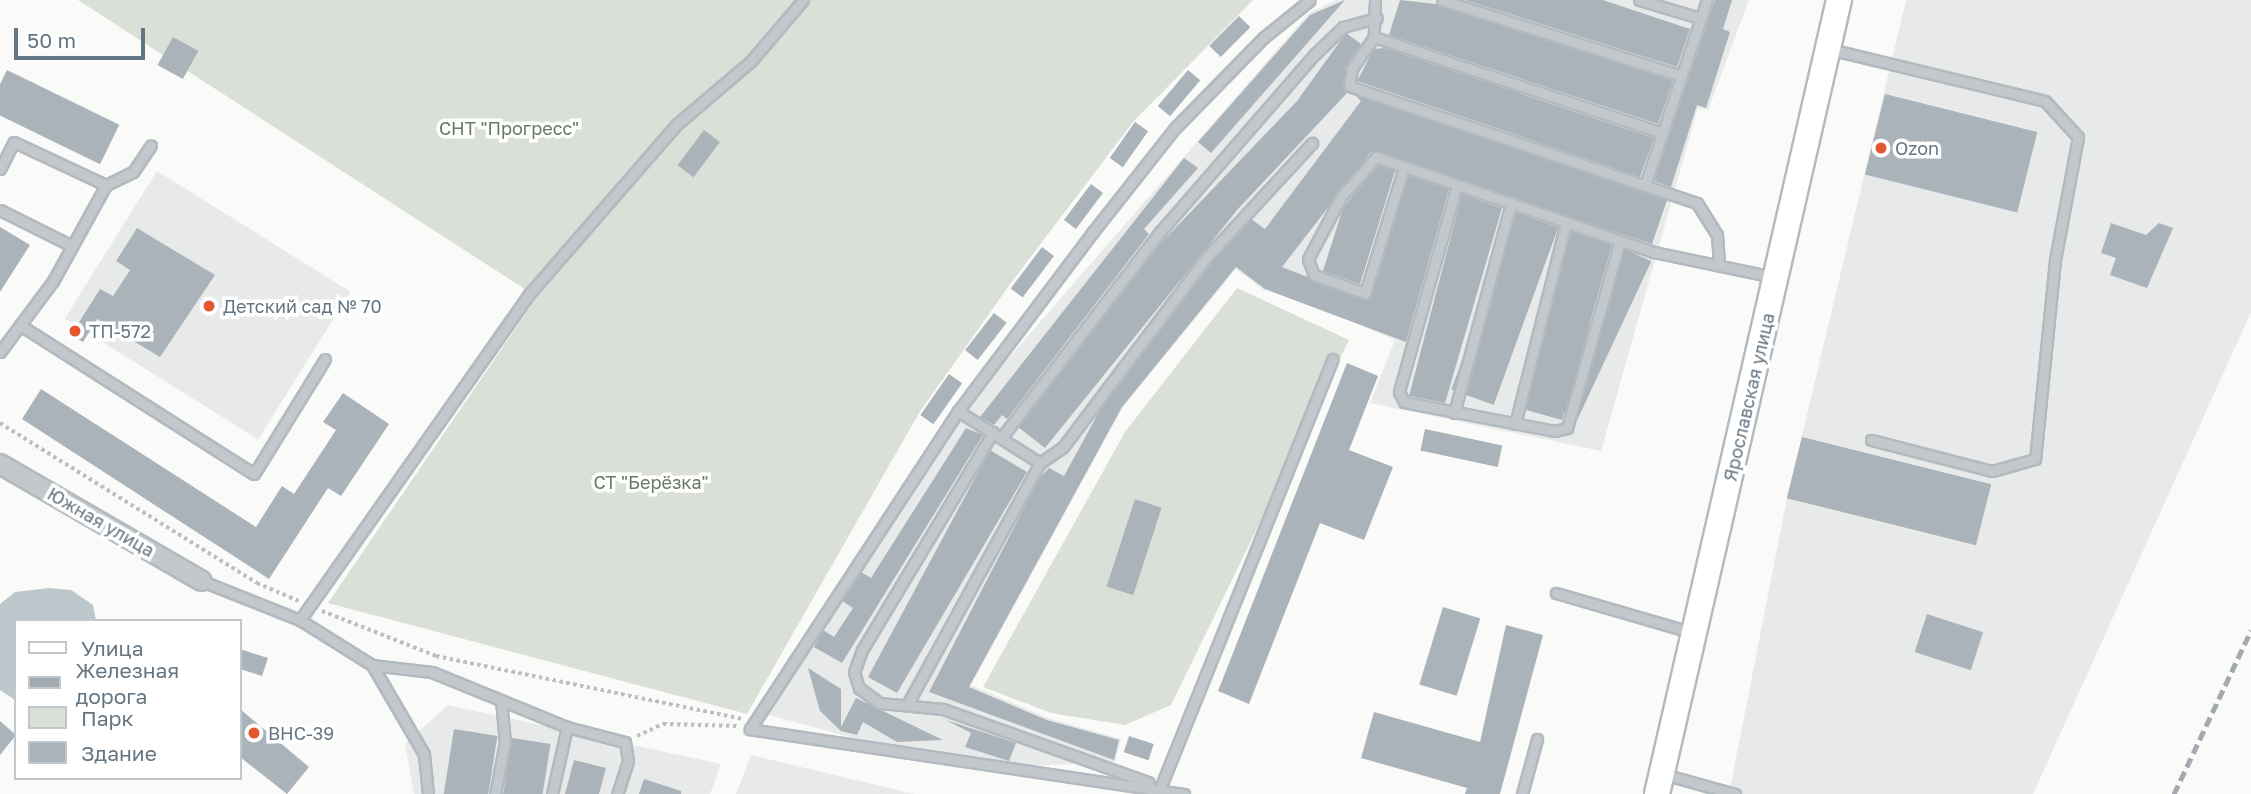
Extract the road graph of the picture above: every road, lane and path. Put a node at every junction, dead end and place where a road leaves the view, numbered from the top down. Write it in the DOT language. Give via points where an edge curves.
graph roads {
  1 [pos="803,0"];
  2 [pos="1310,0"];
  3 [pos="1375,0"];
  4 [pos="1442,0"];
  5 [pos="1639,0"];
  6 [pos="1706,0"];
  7 [pos="1839,0"];
  8 [pos="1377,18"];
  9 [pos="1700,18"];
  10 [pos="1374,37"];
  11 [pos="1828,49"];
  12 [pos="1681,76"];
  13 [pos="1662,133"];
  14 [pos="1312,143"];
  15 [pos="151,145"];
  16 [pos="1404,167"];
  17 [pos="0,169"];
  18 [pos="106,185"];
  19 [pos="1457,185"];
  20 [pos="1645,185"];
  21 [pos="1511,203"];
  22 [pos="0,210"];
  23 [pos="1566,223"];
  24 [pos="1620,241"];
  25 [pos="72,246"];
  26 [pos="1719,266"];
  27 [pos="1776,278"];
  28 [pos="20,325"];
  29 [pos="0,352"];
  30 [pos="325,359"];
  31 [pos="1333,359"];
  32 [pos="958,411"];
  33 [pos="1454,413"];
  34 [pos="0,423"];
  35 [pos="1515,424"];
  36 [pos="993,432"];
  37 [pos="1002,437"];
  38 [pos="1871,440"];
  39 [pos="1040,463"];
  40 [pos="0,464"];
  41 [pos="202,581"];
  42 [pos="1556,593"];
  43 [pos="307,605"];
  44 [pos="300,620"];
  45 [pos="1695,634"];
  46 [pos="372,665"];
  47 [pos="501,700"];
  48 [pos="908,703"];
  49 [pos="752,725"];
  50 [pos="567,727"];
  51 [pos="1537,739"];
  52 [pos="625,742"];
  53 [pos="1659,784"];
  54 [pos="1165,787"];
  55 [pos="428,794"];
  56 [pos="495,794"];
  57 [pos="552,794"];
  58 [pos="617,794"];
  59 [pos="1184,794"];
  60 [pos="1522,794"];
  61 [pos="1735,794"];
  1 -- 43 [label="lane" via="751,61 677,124 530,293"];
  2 -- 32 [label="lane" via="1263,38 1175,128"];
  3 -- 8 [label="lane"];
  4 -- 12 [label="lane"];
  5 -- 9 [label="lane"];
  6 -- 9 [label="lane"];
  7 -- 11 [label="main road, Ярославская улица"];
  8 -- 10 [label="lane"];
  8 -- 37 [label="lane" via="1343,27 1315,54 1160,232"];
  9 -- 12 [label="lane"];
  10 -- 13 [label="lane"];
  10 -- 20 [label="lane" via="1352,69 1349,86"];
  11 -- 27 [label="main road, Ярославская улица"];
  11 -- 38 [label="lane" via="2045,101 2078,137 2055,260 2035,459 1992,471"];
  12 -- 13 [label="lane"];
  13 -- 20 [label="lane"];
  14 -- 39 [label="lane" via="1205,259 1063,447"];
  15 -- 18 [label="lane" via="133,173"];
  16 -- 16 [label="lane" via="1376,158 1341,197 1308,259 1314,275 1365,293"];
  16 -- 19 [label="lane"];
  17 -- 18 [label="lane" via="14,142"];
  18 -- 25 [label="lane"];
  19 -- 21 [label="lane"];
  19 -- 33 [label="lane" via="1399,392 1404,402"];
  20 -- 26 [label="lane" via="1697,203 1717,235"];
  21 -- 23 [label="lane"];
  21 -- 33 [label="lane"];
  22 -- 25 [label="lane"];
  23 -- 24 [label="lane"];
  23 -- 35 [label="lane"];
  24 -- 26 [label="lane"];
  24 -- 35 [label="lane" via="1574,418 1553,431"];
  25 -- 28 [label="lane"];
  26 -- 27 [label="lane"];
  27 -- 45 [label="main road, Ярославская улица"];
  28 -- 29 [label="lane"];
  28 -- 30 [label="lane" via="254,474"];
  31 -- 54 [label="lane"];
  32 -- 36 [label="lane"];
  32 -- 49 [label="lane"];
  33 -- 35 [label="lane"];
  34 -- 43 [label="path" via="257,583"];
  36 -- 37 [label="lane"];
  36 -- 48 [label="lane" via="854,672 859,688 880,703"];
  37 -- 39 [label="lane"];
  39 -- 48 [label="lane"];
  40 -- 41 [label="street, Южная улица"];
  41 -- 44 [label="lane"];
  42 -- 45 [label="lane"];
  43 -- 44 [label="lane"];
  43 -- 49 [label="path" via="436,656"];
  44 -- 46 [label="lane"];
  45 -- 53 [label="main road, Ярославская улица"];
  46 -- 47 [label="lane" via="432,673"];
  46 -- 55 [label="lane" via="424,754"];
  47 -- 50 [label="lane"];
  47 -- 56 [label="lane" via="505,742"];
  48 -- 54 [label="lane"];
  49 -- 52 [label="path" via="663,724"];
  49 -- 54 [label="lane" via="1060,779"];
  50 -- 52 [label="lane"];
  50 -- 57 [label="lane"];
  51 -- 60 [label="lane"];
  52 -- 58 [label="lane" via="628,761"];
  53 -- 61 [label="lane"];
  54 -- 59 [label="lane"];
}
